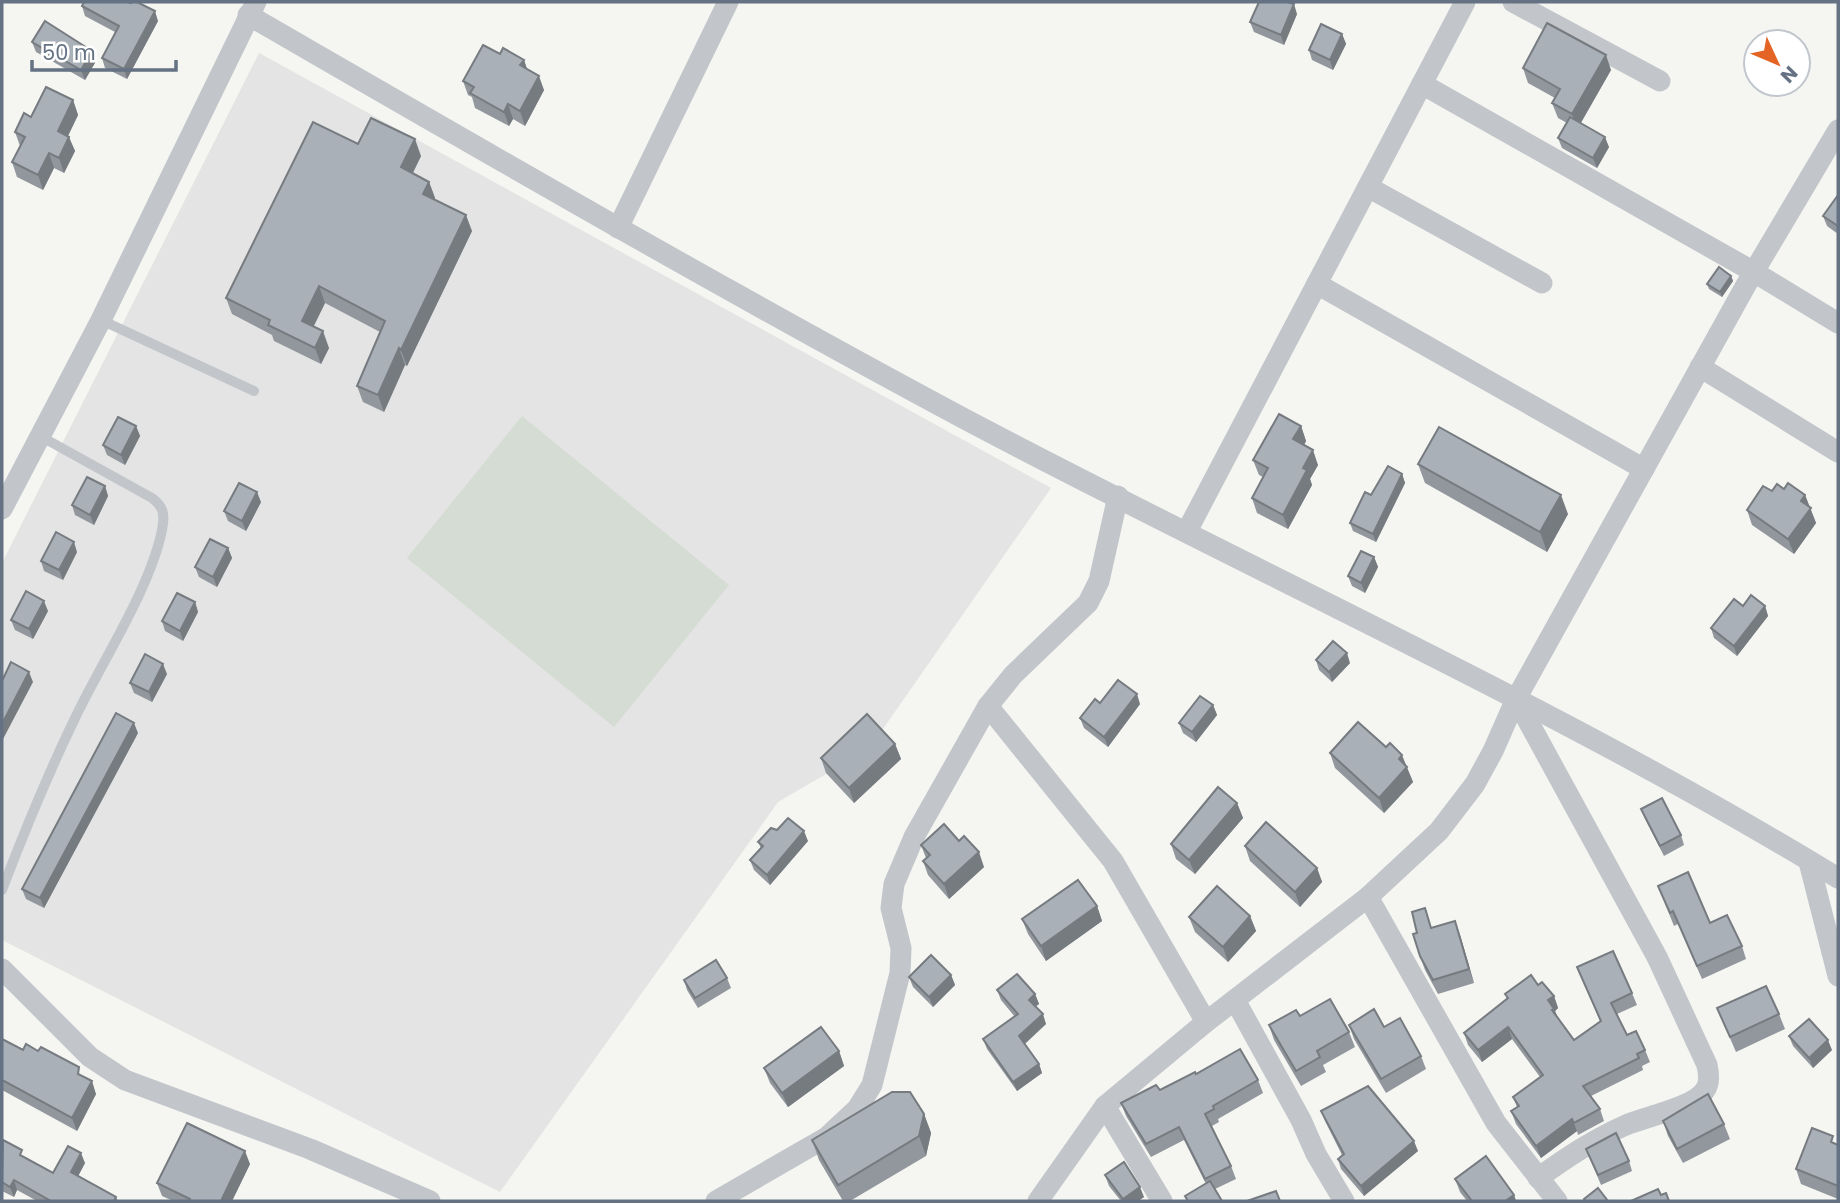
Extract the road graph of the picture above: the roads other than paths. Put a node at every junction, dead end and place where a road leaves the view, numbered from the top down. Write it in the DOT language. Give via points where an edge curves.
graph roads {
  1 [pos="728,2"];
  2 [pos="1465,2"];
  3 [pos="1513,2"];
  4 [pos="252,9"];
  5 [pos="1660,81"];
  6 [pos="1422,84"];
  7 [pos="1838,130"];
  8 [pos="1368,187"];
  9 [pos="618,228"];
  10 [pos="1754,272"];
  11 [pos="1542,283"];
  12 [pos="1317,284"];
  13 [pos="101,320"];
  14 [pos="1838,323"];
  15 [pos="1700,367"];
  16 [pos="254,391"];
  17 [pos="40,436"];
  18 [pos="1838,452"];
  19 [pos="1644,469"];
  20 [pos="1118,496"];
  21 [pos="2,509"];
  22 [pos="1186,531"];
  23 [pos="1516,699"];
  24 [pos="988,706"];
  25 [pos="1809,862"];
  26 [pos="1838,878"];
  27 [pos="2,890"];
  28 [pos="1368,897"];
  29 [pos="2,969"];
  30 [pos="1838,976"];
  31 [pos="1235,1000"];
  32 [pos="1206,1022"];
  33 [pos="1105,1106"];
  34 [pos="1538,1178"];
  35 [pos="430,1201"];
  36 [pos="716,1201"];
  37 [pos="1038,1201"];
  38 [pos="1162,1201"];
  39 [pos="1344,1201"];
  40 [pos="1557,1201"];
  1 -- 9 [label="street"];
  2 -- 6 [label="street"];
  3 -- 5 [label="street"];
  4 -- 9 [label="street"];
  4 -- 13 [label="street"];
  6 -- 8 [label="street"];
  6 -- 10 [label="street"];
  7 -- 10 [label="street"];
  8 -- 11 [label="street"];
  8 -- 12 [label="street"];
  9 -- 20 [label="street" via="963,417"];
  10 -- 14 [label="street"];
  10 -- 15 [label="street"];
  12 -- 19 [label="street"];
  12 -- 22 [label="street"];
  13 -- 16 [label="lane"];
  13 -- 17 [label="street"];
  15 -- 18 [label="street"];
  15 -- 19 [label="street"];
  17 -- 21 [label="street"];
  17 -- 27 [label="lane" via="152,498 164,511 164,520 150,570 81,706"];
  19 -- 23 [label="street"];
  20 -- 22 [label="street"];
  20 -- 24 [label="street" via="1099,581 1087,603"];
  22 -- 23 [label="street"];
  23 -- 25 [label="street" via="1763,831"];
  23 -- 28 [label="street" via="1475,784 1439,831"];
  23 -- 34 [label="street" via="1657,957 1710,1079 1697,1099 1623,1126 1581,1147"];
  24 -- 32 [label="street" via="1113,861"];
  24 -- 36 [label="street" via="914,837 894,884 891,908 901,948 900,973 872,1085 857,1109 827,1137"];
  25 -- 26 [label="street"];
  25 -- 30 [label="street"];
  28 -- 31 [label="street"];
  28 -- 34 [label="street" via="1496,1123"];
  29 -- 35 [label="street" via="90,1057 125,1080 310,1149"];
  31 -- 32 [label="street"];
  31 -- 39 [label="street"];
  32 -- 33 [label="street"];
  33 -- 37 [label="street"];
  33 -- 38 [label="street"];
  34 -- 40 [label="street"];
}
